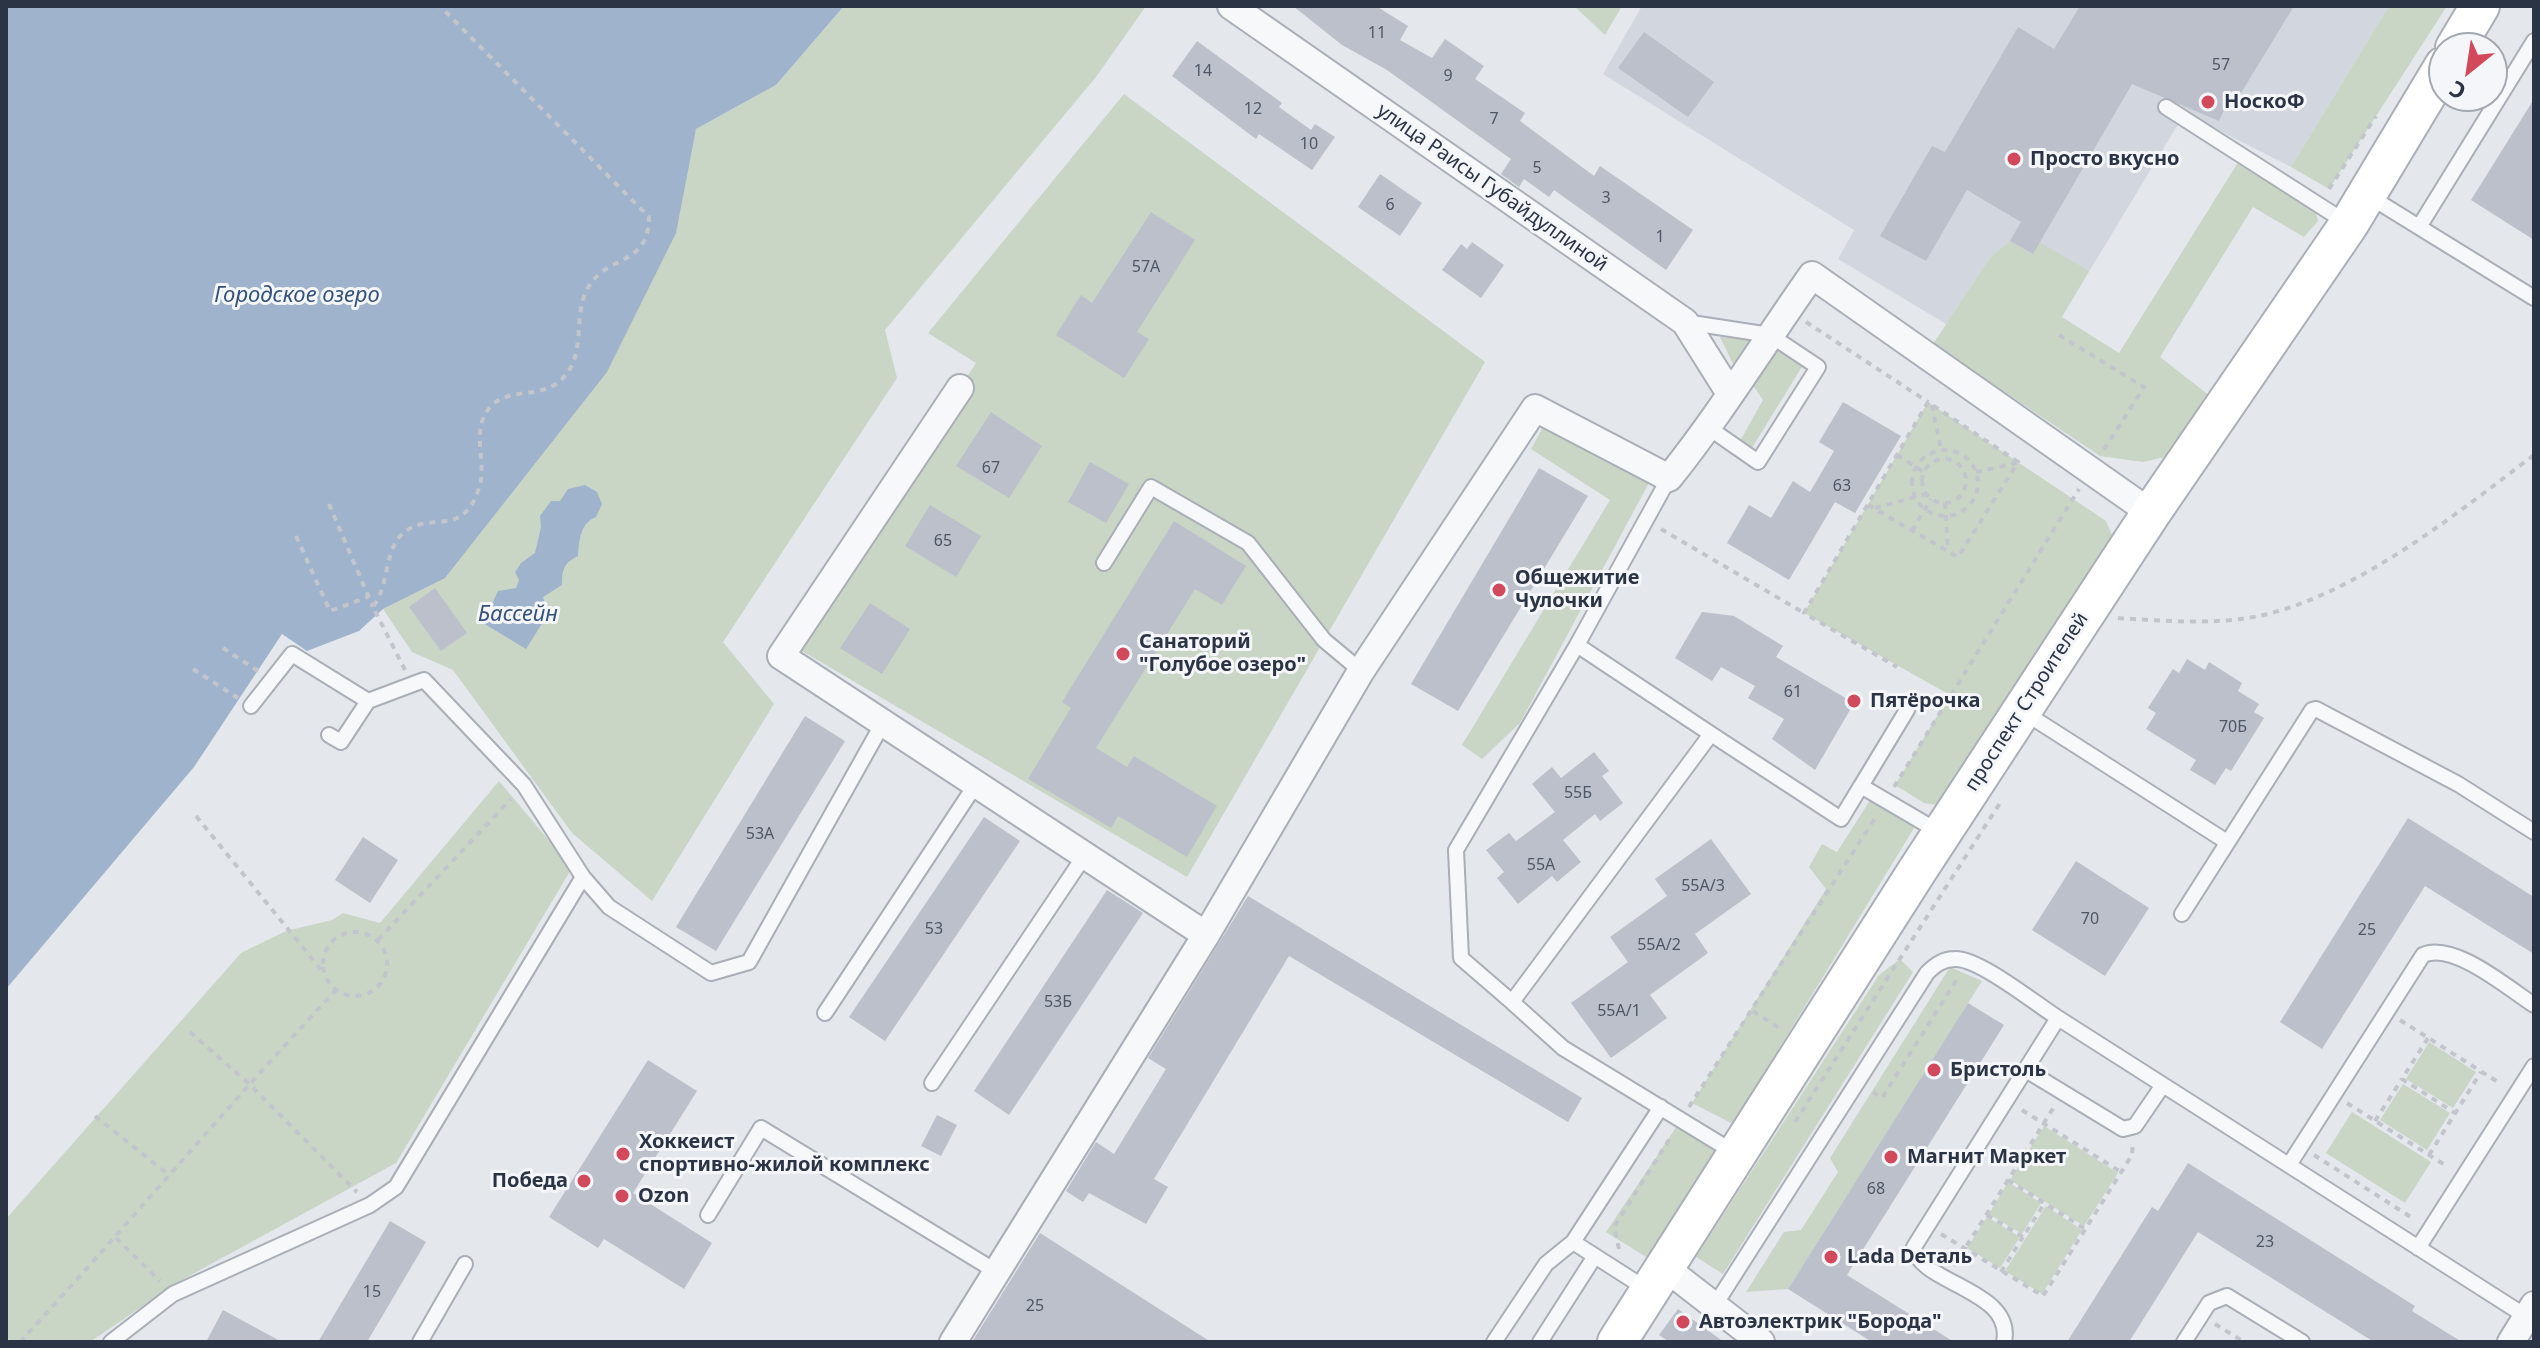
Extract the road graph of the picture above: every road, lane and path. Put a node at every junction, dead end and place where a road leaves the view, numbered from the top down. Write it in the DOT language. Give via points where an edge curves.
graph roads {
  1 [pos="440,6"];
  2 [pos="1231,6"];
  3 [pos="2480,6"];
  4 [pos="2465,32"];
  5 [pos="2534,41"];
  6 [pos="2428,93"];
  7 [pos="2166,107"];
  8 [pos="2358,209"];
  9 [pos="2419,227"];
  10 [pos="2534,298"];
  11 [pos="1787,310"];
  12 [pos="1685,322"];
  13 [pos="1770,335"];
  14 [pos="2059,335"];
  15 [pos="960,388"];
  16 [pos="1729,392"];
  17 [pos="1930,404"];
  18 [pos="1709,428"];
  19 [pos="1941,450"];
  20 [pos="1897,455"];
  21 [pos="2534,455"];
  22 [pos="2018,462"];
  23 [pos="1915,467"];
  24 [pos="2090,471"];
  25 [pos="1924,472"];
  26 [pos="1976,472"];
  27 [pos="1669,478"];
  28 [pos="1926,494"];
  29 [pos="1914,497"];
  30 [pos="1931,499"];
  31 [pos="1945,503"];
  32 [pos="329,504"];
  33 [pos="1868,505"];
  34 [pos="1874,508"];
  35 [pos="1925,510"];
  36 [pos="2151,513"];
  37 [pos="1946,516"];
  38 [pos="1646,520"];
  39 [pos="1912,531"];
  40 [pos="296,536"];
  41 [pos="1948,551"];
  42 [pos="1104,563"];
  43 [pos="368,597"];
  44 [pos="373,607"];
  45 [pos="1804,613"];
  46 [pos="2083,617"];
  47 [pos="388,642"];
  48 [pos="1577,645"];
  49 [pos="223,648"];
  50 [pos="1897,667"];
  51 [pos="193,669"];
  52 [pos="1361,671"];
  53 [pos="271,679"];
  54 [pos="368,701"];
  55 [pos="251,706"];
  56 [pos="1907,710"];
  57 [pos="2021,711"];
  58 [pos="883,723"];
  59 [pos="1711,734"];
  60 [pos="329,735"];
  61 [pos="976,784"];
  62 [pos="524,785"];
  63 [pos="1861,786"];
  64 [pos="1885,801"];
  65 [pos="196,816"];
  66 [pos="2534,832"];
  67 [pos="1941,834"];
  68 [pos="2227,842"];
  69 [pos="1085,855"];
  70 [pos="583,877"];
  71 [pos="2182,914"];
  72 [pos="1206,935"];
  73 [pos="378,940"];
  74 [pos="324,972"];
  75 [pos="1971,974"];
  76 [pos="336,990"];
  77 [pos="1512,1002"];
  78 [pos="2534,1005"];
  79 [pos="1752,1010"];
  80 [pos="2387,1012"];
  81 [pos="825,1013"];
  82 [pos="2058,1018"];
  83 [pos="190,1032"];
  84 [pos="1788,1033"];
  85 [pos="2428,1038"];
  86 [pos="2534,1066"];
  87 [pos="2026,1070"];
  88 [pos="2482,1072"];
  89 [pos="2402,1079"];
  90 [pos="248,1083"];
  91 [pos="932,1083"];
  92 [pos="2163,1085"];
  93 [pos="2063,1093"];
  94 [pos="2334,1094"];
  95 [pos="2516,1094"];
  96 [pos="1882,1098"];
  97 [pos="2006,1100"];
  98 [pos="1661,1107"];
  99 [pos="2455,1113"];
  100 [pos="95,1116"];
  101 [pos="1681,1120"];
  102 [pos="2375,1121"];
  103 [pos="2044,1124"];
  104 [pos="2130,1128"];
  105 [pos="2301,1146"];
  106 [pos="1736,1154"];
  107 [pos="2429,1155"];
  108 [pos="2289,1165"];
  109 [pos="2121,1172"];
  110 [pos="169,1175"];
  111 [pos="2463,1177"];
  112 [pos="2008,1180"];
  113 [pos="2044,1204"];
  114 [pos="370,1205"];
  115 [pos="1986,1214"];
  116 [pos="708,1215"];
  117 [pos="1927,1225"];
  118 [pos="2085,1229"];
  119 [pos="2430,1229"];
  120 [pos="2023,1237"];
  121 [pos="116,1238"];
  122 [pos="1573,1242"];
  123 [pos="2418,1248"];
  124 [pos="1965,1249"];
  125 [pos="1595,1256"];
  126 [pos="465,1264"];
  127 [pos="997,1272"];
  128 [pos="2001,1272"];
  129 [pos="1645,1277"];
  130 [pos="1947,1278"];
  131 [pos="173,1294"];
  132 [pos="1715,1305"];
  133 [pos="2530,1311"];
  134 [pos="2201,1315"];
  135 [pos="20,1342"];
  136 [pos="111,1342"];
  137 [pos="420,1342"];
  138 [pos="953,1342"];
  139 [pos="1494,1342"];
  140 [pos="1540,1342"];
  141 [pos="1617,1342"];
  142 [pos="1761,1342"];
  143 [pos="2004,1342"];
  144 [pos="2184,1342"];
  145 [pos="2244,1342"];
  146 [pos="2302,1342"];
  147 [pos="2511,1342"];
  1 -- 44 [label="path" via="649,217 648,234 644,245 589,285 579,347 564,378 543,392 505,396 492,405 481,425 483,469 474,500 449,522 419,526 400,537 389,556 383,593"];
  2 -- 12 [label="street, улица Раисы Губайдуллиной"];
  3 -- 4 [label="street"];
  5 -- 9 [label="lane"];
  6 -- 8 [label="street, проспект Строителей"];
  7 -- 8 [label="lane"];
  8 -- 9 [label="lane"];
  8 -- 36 [label="street, проспект Строителей"];
  9 -- 10 [label="lane"];
  11 -- 13 [label="street"];
  11 -- 17 [label="path"];
  11 -- 24 [label="street" via="1812,275"];
  12 -- 13 [label="lane"];
  12 -- 16 [label="street, улица Раисы Губайдуллиной"];
  13 -- 16 [label="street"];
  13 -- 18 [label="lane" via="1818,367 1758,462"];
  14 -- 24 [label="path" via="2144,387"];
  15 -- 58 [label="street" via="781,656"];
  16 -- 18 [label="street"];
  17 -- 19 [label="path"];
  17 -- 20 [label="path"];
  17 -- 22 [label="path"];
  18 -- 27 [label="street"];
  19 -- 23 [label="path" via="1929,453"];
  19 -- 26 [label="path" via="1963,455"];
  20 -- 23 [label="path"];
  20 -- 33 [label="path"];
  21 -- 46 [label="path" via="2420,537 2299,604 2262,615 2199,622"];
  22 -- 26 [label="path"];
  22 -- 41 [label="path" via="1958,557"];
  23 -- 25 [label="path"];
  23 -- 29 [label="path"];
  24 -- 36 [label="street"];
  24 -- 64 [label="path"];
  25 -- 28 [label="path"];
  25 -- 31 [label="path" via="1942,459 1961,468 1965,488"];
  26 -- 37 [label="path" via="1972,503"];
  27 -- 38 [label="lane"];
  27 -- 52 [label="street" via="1535,408"];
  28 -- 29 [label="path"];
  28 -- 30 [label="path"];
  29 -- 34 [label="path"];
  29 -- 35 [label="path"];
  30 -- 31 [label="path"];
  30 -- 35 [label="path"];
  31 -- 37 [label="path"];
  32 -- 43 [label="path"];
  33 -- 34 [label="path"];
  33 -- 45 [label="path"];
  34 -- 39 [label="path"];
  35 -- 37 [label="path"];
  35 -- 39 [label="path"];
  36 -- 46 [label="street, проспект Строителей"];
  37 -- 41 [label="path"];
  38 -- 45 [label="path"];
  38 -- 48 [label="lane"];
  39 -- 41 [label="path"];
  40 -- 43 [label="path" via="330,611"];
  42 -- 52 [label="lane" via="1151,487 1248,543 1324,640"];
  43 -- 44 [label="path"];
  44 -- 47 [label="path"];
  45 -- 50 [label="path"];
  46 -- 57 [label="street, проспект Строителей"];
  48 -- 59 [label="lane"];
  48 -- 77 [label="lane" via="1456,850 1461,958"];
  49 -- 53 [label="path"];
  51 -- 55 [label="path"];
  52 -- 72 [label="street"];
  53 -- 54 [label="lane" via="292,654"];
  53 -- 55 [label="lane"];
  54 -- 60 [label="lane" via="341,742"];
  54 -- 62 [label="lane" via="424,680"];
  56 -- 63 [label="lane"];
  57 -- 67 [label="street, проспект Строителей"];
  57 -- 68 [label="lane"];
  58 -- 61 [label="street"];
  58 -- 70 [label="lane" via="749,962 711,973 609,907"];
  59 -- 63 [label="lane" via="1841,819"];
  59 -- 77 [label="lane"];
  61 -- 69 [label="street"];
  61 -- 81 [label="lane"];
  62 -- 70 [label="lane"];
  62 -- 73 [label="path"];
  63 -- 64 [label="lane"];
  64 -- 67 [label="lane"];
  64 -- 79 [label="path"];
  65 -- 74 [label="path"];
  66 -- 68 [label="lane" via="2458,784 2316,709"];
  67 -- 106 [label="street, проспект Строителей"];
  68 -- 71 [label="lane"];
  69 -- 72 [label="street"];
  69 -- 91 [label="lane"];
  70 -- 114 [label="lane" via="396,1187"];
  72 -- 127 [label="street"];
  73 -- 74 [label="path" via="355,931 333,939 323,960"];
  73 -- 76 [label="path" via="388,965 377,989 351,996"];
  74 -- 76 [label="path"];
  75 -- 96 [label="path" via="1959,976"];
  76 -- 90 [label="path"];
  77 -- 98 [label="lane" via="1563,1048"];
  78 -- 80 [label="lane" via="2455,954 2438,950 2423,955"];
  79 -- 84 [label="path"];
  79 -- 101 [label="path"];
  80 -- 85 [label="path"];
  80 -- 94 [label="lane"];
  82 -- 87 [label="lane"];
  82 -- 92 [label="lane"];
  82 -- 132 [label="lane" via="1965,960 1935,965"];
  83 -- 90 [label="path"];
  85 -- 88 [label="path"];
  85 -- 89 [label="path"];
  86 -- 95 [label="lane"];
  87 -- 93 [label="lane"];
  87 -- 97 [label="lane"];
  88 -- 95 [label="path"];
  88 -- 99 [label="path"];
  89 -- 99 [label="path"];
  89 -- 102 [label="path"];
  90 -- 110 [label="path"];
  90 -- 114 [label="path"];
  92 -- 104 [label="lane"];
  92 -- 108 [label="lane"];
  93 -- 103 [label="path"];
  93 -- 104 [label="lane" via="2114,1126"];
  94 -- 102 [label="path"];
  94 -- 105 [label="lane"];
  95 -- 111 [label="lane"];
  97 -- 103 [label="path"];
  97 -- 117 [label="lane"];
  98 -- 101 [label="lane"];
  98 -- 122 [label="lane"];
  99 -- 107 [label="path"];
  100 -- 110 [label="path"];
  101 -- 106 [label="lane"];
  101 -- 129 [label="path" via="1614,1227"];
  102 -- 107 [label="path"];
  103 -- 109 [label="path"];
  103 -- 112 [label="path"];
  104 -- 109 [label="path" via="2134,1151"];
  105 -- 108 [label="lane"];
  105 -- 119 [label="path"];
  106 -- 129 [label="street, проспект Строителей"];
  107 -- 111 [label="path"];
  108 -- 123 [label="lane"];
  109 -- 118 [label="path"];
  110 -- 121 [label="path"];
  111 -- 119 [label="lane"];
  112 -- 113 [label="path"];
  112 -- 115 [label="path"];
  113 -- 118 [label="path"];
  113 -- 120 [label="path"];
  114 -- 131 [label="lane"];
  115 -- 120 [label="path"];
  115 -- 124 [label="path"];
  116 -- 127 [label="lane" via="761,1128"];
  117 -- 124 [label="path"];
  117 -- 130 [label="lane" via="1914,1252"];
  118 -- 128 [label="path" via="2043,1296"];
  119 -- 123 [label="lane"];
  120 -- 128 [label="path"];
  121 -- 131 [label="path"];
  121 -- 135 [label="path"];
  122 -- 125 [label="lane"];
  122 -- 139 [label="lane" via="1546,1264"];
  123 -- 133 [label="lane"];
  124 -- 128 [label="path"];
  124 -- 130 [label="path"];
  125 -- 129 [label="lane"];
  125 -- 140 [label="lane"];
  126 -- 137 [label="lane"];
  127 -- 138 [label="street"];
  129 -- 132 [label="street"];
  129 -- 141 [label="street, проспект Строителей"];
  130 -- 143 [label="lane" via="1995,1309 2005,1325"];
  131 -- 136 [label="lane"];
  132 -- 142 [label="street"];
  133 -- 147 [label="street"];
  134 -- 144 [label="lane"];
  134 -- 145 [label="path"];
  134 -- 146 [label="lane" via="2214,1298 2227,1296"];
}
